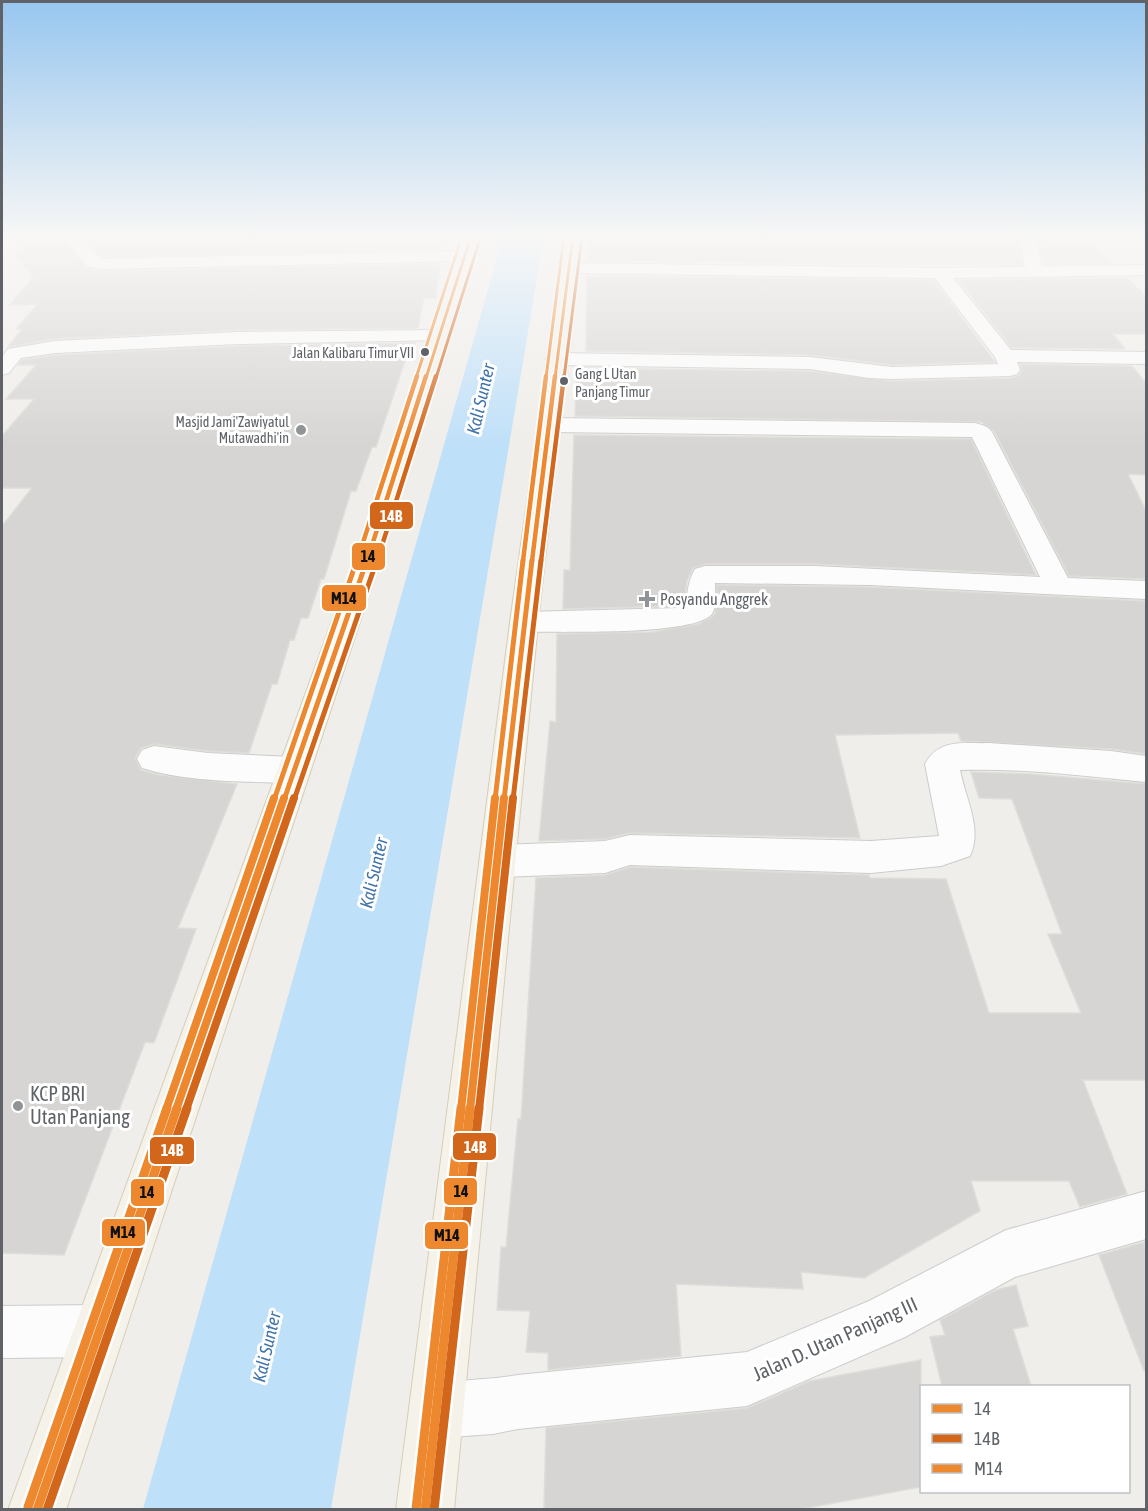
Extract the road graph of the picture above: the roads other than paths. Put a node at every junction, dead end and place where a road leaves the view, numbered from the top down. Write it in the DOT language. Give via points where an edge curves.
graph roads {
  1 [pos="449,307"];
  2 [pos="563,307"];
  3 [pos="966,307"];
  4 [pos="56,328"];
  5 [pos="439,336"];
  6 [pos="36,349"];
  7 [pos="1005,356"];
  8 [pos="1146,358"];
  9 [pos="556,359"];
  10 [pos="2,369"];
  11 [pos="549,425"];
  12 [pos="1058,586"];
  13 [pos="1146,590"];
  14 [pos="524,622"];
  15 [pos="154,759"];
  16 [pos="1146,769"];
  17 [pos="293,770"];
  18 [pos="498,861"];
  19 [pos="1146,1215"];
  20 [pos="99,1331"];
  21 [pos="2,1332"];
  22 [pos="436,1410"];
  23 [pos="37,1509"];
  24 [pos="424,1509"];
  1 -- 5 [label="main road"];
  2 -- 9 [label="main road"];
  3 -- 7 [label="street"];
  4 -- 6 [label="street"];
  5 -- 6 [label="street" via="242,329"];
  5 -- 17 [label="main road" via="369,555"];
  6 -- 10 [label="street" via="15,353"];
  7 -- 8 [label="street"];
  7 -- 9 [label="street" via="1010,370 892,373 810,363"];
  9 -- 11 [label="main road"];
  11 -- 12 [label="street" via="975,429 981,432"];
  11 -- 14 [label="main road"];
  12 -- 13 [label="street"];
  12 -- 14 [label="street" via="777,572 705,574 700,609 684,616"];
  14 -- 18 [label="main road"];
  15 -- 17 [label="street"];
  16 -- 18 [label="street" via="989,756 949,757 942,764 944,783 958,834 957,845 941,851 871,857 630,850 605,857"];
  17 -- 20 [label="main road"];
  18 -- 22 [label="main road"];
  19 -- 22 [label="street, Jalan D. Utan Panjang III" via="1006,1255 887,1318 747,1379"];
  20 -- 21 [label="street"];
  20 -- 23 [label="main road"];
  22 -- 24 [label="main road"];
}
